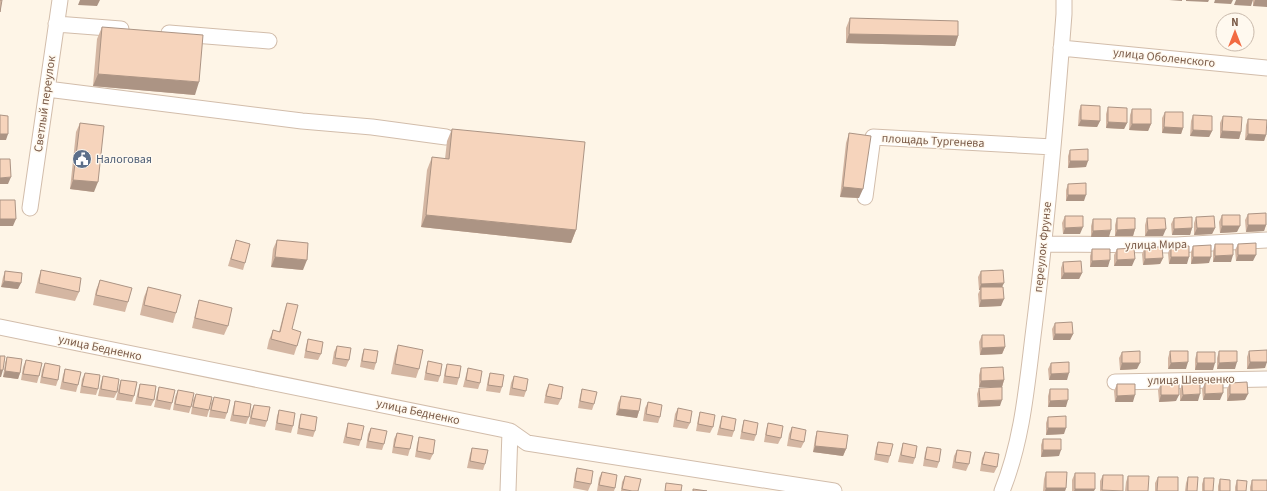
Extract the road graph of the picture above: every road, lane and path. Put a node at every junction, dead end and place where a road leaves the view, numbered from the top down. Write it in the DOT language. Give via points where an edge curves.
graph roads {
  1 [pos="60,0"];
  2 [pos="1064,0"];
  3 [pos="56,24"];
  4 [pos="135,30"];
  5 [pos="159,32"];
  6 [pos="269,41"];
  7 [pos="1062,48"];
  8 [pos="1267,68"];
  9 [pos="47,89"];
  10 [pos="446,137"];
  11 [pos="1053,147"];
  12 [pos="864,197"];
  13 [pos="30,208"];
  14 [pos="1267,240"];
  15 [pos="1045,244"];
  16 [pos="0,327"];
  17 [pos="1267,379"];
  18 [pos="1115,382"];
  19 [pos="510,431"];
  20 [pos="508,491"];
  21 [pos="834,491"];
  22 [pos="1002,491"];
  1 -- 3 [label="street, Светлый переулок"];
  2 -- 7 [label="street, переулок Фрунзе"];
  3 -- 4 [label="street"];
  3 -- 9 [label="street, Светлый переулок"];
  5 -- 6 [label="street"];
  7 -- 8 [label="street, улица Оболенского"];
  7 -- 11 [label="street, переулок Фрунзе"];
  9 -- 10 [label="street"];
  9 -- 13 [label="street, Светлый переулок"];
  11 -- 12 [label="street, площадь Тургенева" via="873,137"];
  11 -- 15 [label="street, переулок Фрунзе"];
  14 -- 15 [label="street, улица Мира" via="1176,245"];
  15 -- 22 [label="street, переулок Фрунзе" via="1023,417 1011,469"];
  16 -- 19 [label="street, улица Бедненко"];
  17 -- 18 [label="street, улица Шевченко"];
  19 -- 20 [label="street"];
  19 -- 21 [label="street, улица Бедненко" via="527,444"];
}
